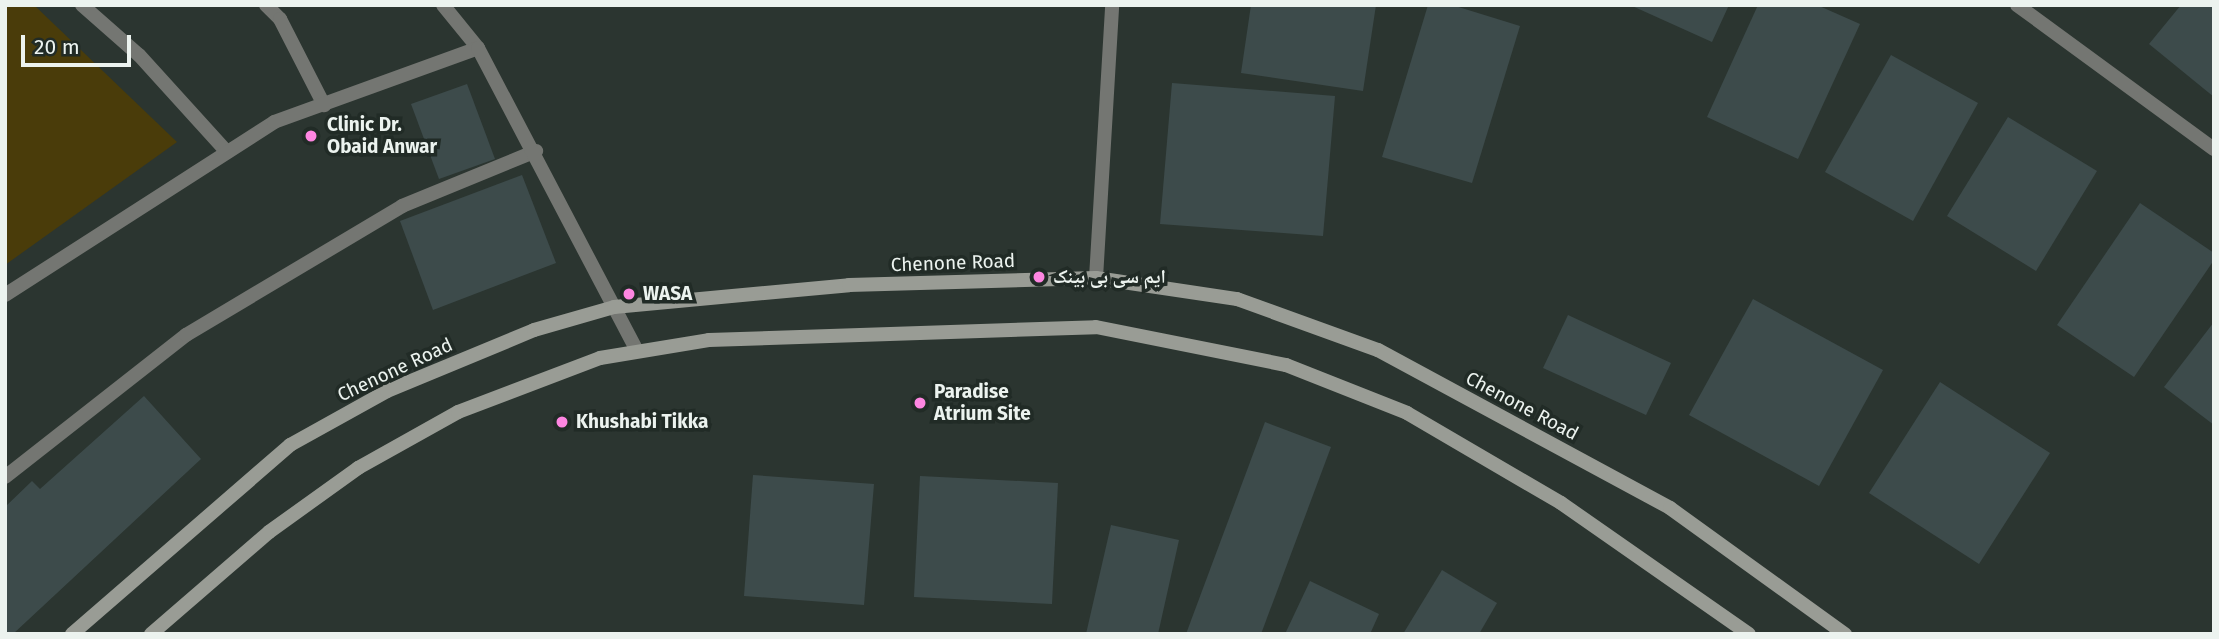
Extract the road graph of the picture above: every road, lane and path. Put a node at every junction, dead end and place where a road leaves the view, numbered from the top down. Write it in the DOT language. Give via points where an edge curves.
graph roads {
  1 [pos="82,5"];
  2 [pos="266,5"];
  3 [pos="443,5"];
  4 [pos="1112,5"];
  5 [pos="2017,5"];
  6 [pos="478,48"];
  7 [pos="324,104"];
  8 [pos="2214,149"];
  9 [pos="536,151"];
  10 [pos="227,152"];
  11 [pos="1096,278"];
  12 [pos="5,295"];
  13 [pos="614,307"];
  14 [pos="636,349"];
  15 [pos="5,477"];
  16 [pos="72,634"];
  17 [pos="151,634"];
  18 [pos="1749,634"];
  19 [pos="1845,634"];
  1 -- 10 [label="street" via="139,55"];
  2 -- 7 [label="street" via="280,19"];
  3 -- 6 [label="street"];
  4 -- 11 [label="street"];
  5 -- 8 [label="street"];
  6 -- 7 [label="street"];
  6 -- 9 [label="street"];
  7 -- 10 [label="street" via="274,122"];
  9 -- 13 [label="street"];
  9 -- 15 [label="street" via="402,206 186,335"];
  10 -- 12 [label="street"];
  11 -- 13 [label="street, Chenone Road" via="849,285"];
  11 -- 19 [label="street, Chenone Road" via="1237,299 1378,350 1670,508"];
  13 -- 14 [label="street"];
  13 -- 16 [label="street, Chenone Road" via="534,330 387,391 290,446"];
  14 -- 17 [label="street" via="458,412 358,468 269,532"];
  14 -- 18 [label="street" via="709,340 1096,327 1286,365 1407,413 1561,503"];
}
